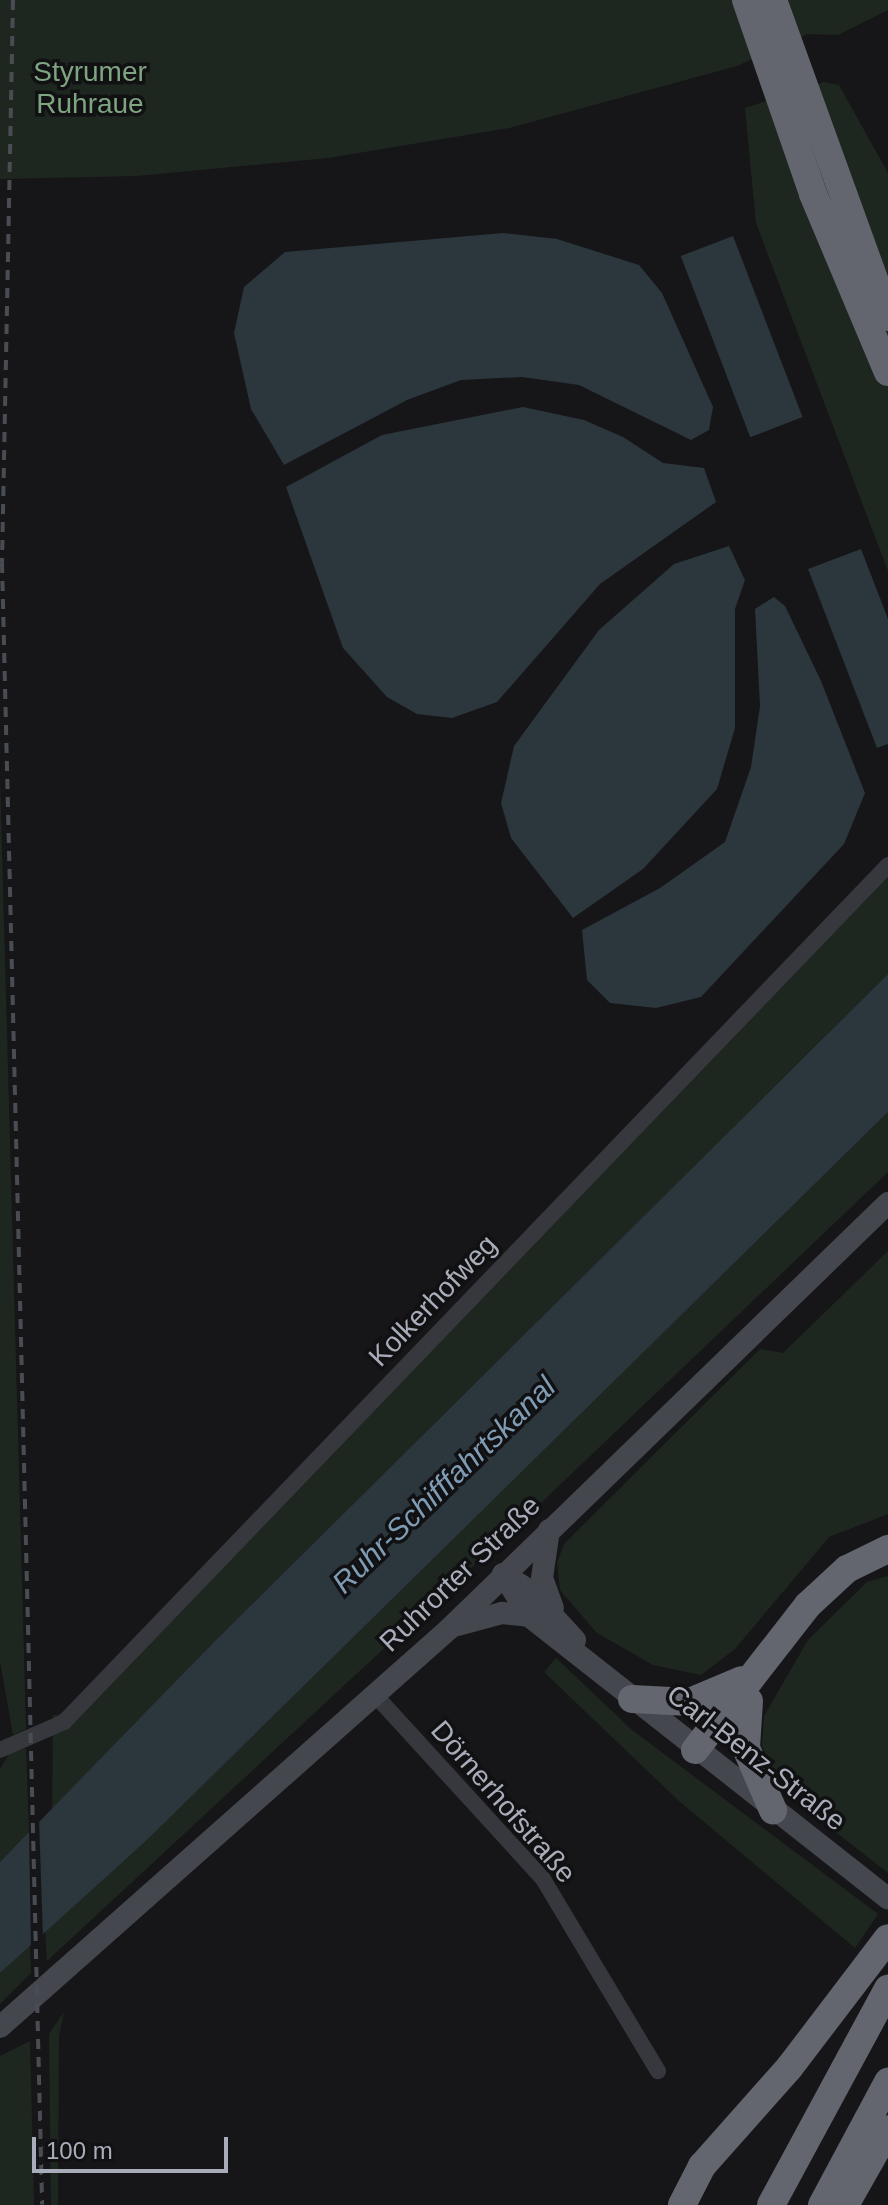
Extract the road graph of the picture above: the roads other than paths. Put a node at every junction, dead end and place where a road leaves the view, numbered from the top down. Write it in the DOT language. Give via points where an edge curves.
graph roads {
  1 [pos="746,0"];
  2 [pos="773,0"];
  3 [pos="791,97"];
  4 [pos="888,317"];
  5 [pos="888,372"];
  6 [pos="888,865"];
  7 [pos="888,1203"];
  8 [pos="549,1530"];
  9 [pos="888,1549"];
  10 [pos="888,1562"];
  11 [pos="503,1574"];
  12 [pos="529,1616"];
  13 [pos="559,1619"];
  14 [pos="449,1629"];
  15 [pos="590,1660"];
  16 [pos="752,1672"];
  17 [pos="376,1696"];
  18 [pos="632,1699"];
  19 [pos="749,1701"];
  20 [pos="0,1750"];
  21 [pos="702,1756"];
  22 [pos="773,1810"];
  23 [pos="883,1896"];
  24 [pos="888,1938"];
  25 [pos="888,1944"];
  26 [pos="888,1989"];
  27 [pos="0,2027"];
  28 [pos="658,2071"];
  29 [pos="888,2082"];
  30 [pos="818,2113"];
  31 [pos="888,2129"];
  32 [pos="682,2205"];
  33 [pos="771,2205"];
  34 [pos="822,2205"];
  35 [pos="845,2205"];
  1 -- 3 [label="highway"];
  2 -- 3 [label="highway"];
  3 -- 4 [label="highway"];
  3 -- 5 [label="highway"];
  6 -- 20 [label="street, Kolkerhofweg" via="64,1722"];
  7 -- 8 [label="main road, Ruhrorter Straße"];
  8 -- 11 [label="main road, Ruhrorter Straße"];
  8 -- 13 [label="main road" via="542,1578"];
  9 -- 16 [label="highway" via="868,1556 830,1584"];
  10 -- 19 [label="highway" via="855,1578 811,1618"];
  11 -- 12 [label="main road, Carl-Benz-Straße"];
  11 -- 13 [label="main road, Carl-Benz-Straße"];
  11 -- 14 [label="main road, Ruhrorter Straße"];
  12 -- 14 [label="main road" via="502,1613"];
  12 -- 15 [label="main road, Carl-Benz-Straße"];
  13 -- 15 [label="main road, Carl-Benz-Straße"];
  14 -- 17 [label="main road, Ruhrorter Straße"];
  15 -- 18 [label="main road, Carl-Benz-Straße"];
  16 -- 18 [label="highway" via="705,1699"];
  16 -- 21 [label="highway"];
  17 -- 27 [label="main road, Ruhrorter Straße"];
  17 -- 28 [label="street, Dörnerhofstraße" via="543,1879"];
  18 -- 21 [label="main road, Carl-Benz-Straße"];
  19 -- 21 [label="highway"];
  19 -- 22 [label="highway" via="746,1748"];
  21 -- 22 [label="main road, Carl-Benz-Straße"];
  22 -- 23 [label="main road, Carl-Benz-Straße"];
  24 -- 32 [label="highway" via="789,2068 702,2166"];
  25 -- 30 [label="highway"];
  26 -- 30 [label="highway"];
  29 -- 34 [label="highway"];
  30 -- 33 [label="highway"];
  31 -- 35 [label="highway"];
}
